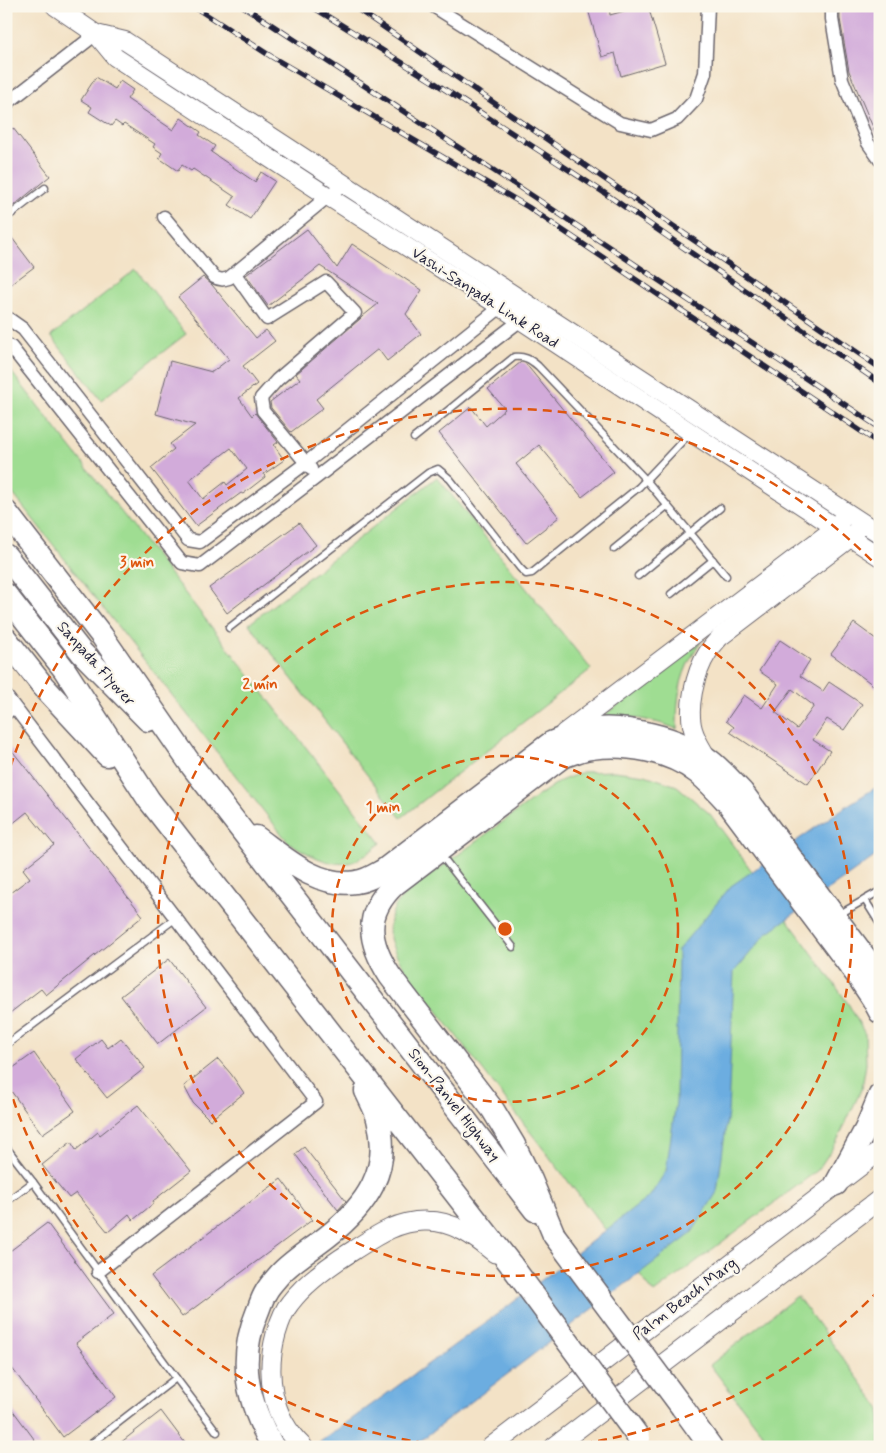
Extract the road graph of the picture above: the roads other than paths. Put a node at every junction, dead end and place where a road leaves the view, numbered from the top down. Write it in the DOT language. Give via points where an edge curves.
graph roads {
  1 [pos="55,6"];
  2 [pos="433,6"];
  3 [pos="708,6"];
  4 [pos="832,6"];
  5 [pos="96,34"];
  6 [pos="6,104"];
  7 [pos="880,160"];
  8 [pos="343,184"];
  9 [pos="45,188"];
  10 [pos="329,197"];
  11 [pos="164,217"];
  12 [pos="6,218"];
  13 [pos="235,274"];
  14 [pos="508,302"];
  15 [pos="534,309"];
  16 [pos="6,318"];
  17 [pos="520,320"];
  18 [pos="6,344"];
  19 [pos="690,433"];
  20 [pos="414,438"];
  21 [pos="306,463"];
  22 [pos="317,477"];
  23 [pos="646,480"];
  24 [pos="667,506"];
  25 [pos="720,508"];
  26 [pos="6,512"];
  27 [pos="847,512"];
  28 [pos="862,522"];
  29 [pos="835,528"];
  30 [pos="690,534"];
  31 [pos="880,534"];
  32 [pos="850,538"];
  33 [pos="614,549"];
  34 [pos="6,556"];
  35 [pos="880,557"];
  36 [pos="713,560"];
  37 [pos="638,576"];
  38 [pos="726,576"];
  39 [pos="670,594"];
  40 [pos="6,595"];
  41 [pos="229,628"];
  42 [pos="6,639"];
  43 [pos="6,696"];
  44 [pos="11,713"];
  45 [pos="556,750"];
  46 [pos="708,759"];
  47 [pos="192,766"];
  48 [pos="735,798"];
  49 [pos="148,800"];
  50 [pos="239,826"];
  51 [pos="439,851"];
  52 [pos="880,891"];
  53 [pos="865,900"];
  54 [pos="824,912"];
  55 [pos="176,918"];
  56 [pos="880,924"];
  57 [pos="512,947"];
  58 [pos="880,974"];
  59 [pos="880,1012"];
  60 [pos="6,1045"];
  61 [pos="353,1062"];
  62 [pos="880,1095"];
  63 [pos="6,1147"];
  64 [pos="880,1151"];
  65 [pos="33,1182"];
  66 [pos="836,1184"];
  67 [pos="880,1199"];
  68 [pos="6,1202"];
  69 [pos="880,1208"];
  70 [pos="859,1215"];
  71 [pos="554,1234"];
  72 [pos="512,1266"];
  73 [pos="98,1272"];
  74 [pos="176,1378"];
  75 [pos="217,1432"];
  76 [pos="643,1442"];
  77 [pos="87,1447"];
  78 [pos="273,1447"];
  79 [pos="302,1447"];
  80 [pos="491,1447"];
  81 [pos="554,1447"];
  82 [pos="711,1447"];
  1 -- 5 [label="main road, Vashi-Sanpada Link Road"];
  2 -- 3 [label="street" via="620,124 651,130 677,119 696,99 704,73"];
  4 -- 7 [label="street" via="842,79 868,143"];
  5 -- 6 [label="street"];
  5 -- 8 [label="main road, Vashi-Sanpada Link Road" via="125,41"];
  5 -- 10 [label="main road, Vashi-Sanpada Link Road" via="115,57"];
  8 -- 10 [label="street"];
  8 -- 14 [label="main road, Vashi-Sanpada Link Road"];
  9 -- 12 [label="lane"];
  10 -- 13 [label="street"];
  10 -- 14 [label="main road, Vashi-Sanpada Link Road"];
  11 -- 13 [label="street" via="214,277 224,280"];
  13 -- 21 [label="street" via="266,320 326,282 355,313 277,380 261,398 263,411"];
  14 -- 15 [label="main road, Vashi-Sanpada Link Road"];
  14 -- 17 [label="main road, Vashi-Sanpada Link Road"];
  14 -- 21 [label="street"];
  15 -- 17 [label="street"];
  15 -- 27 [label="main road, Vashi-Sanpada Link Road"];
  16 -- 21 [label="street" via="23,329 188,540 200,542"];
  17 -- 19 [label="main road, Vashi-Sanpada Link Road"];
  17 -- 22 [label="street"];
  18 -- 22 [label="street" via="182,563 200,566"];
  19 -- 23 [label="lane"];
  19 -- 29 [label="main road, Vashi-Sanpada Link Road"];
  20 -- 23 [label="lane" via="514,357 522,356 538,366"];
  21 -- 22 [label="street"];
  23 -- 24 [label="lane"];
  23 -- 41 [label="lane" via="532,573 526,574 450,479 438,469 428,473"];
  24 -- 30 [label="lane"];
  24 -- 33 [label="lane"];
  25 -- 30 [label="lane"];
  26 -- 47 [label="highway" via="102,636"];
  27 -- 28 [label="main road, Vashi-Sanpada Link Road"];
  27 -- 29 [label="main road"];
  28 -- 31 [label="main road, Vashi-Sanpada Link Road"];
  28 -- 32 [label="main road"];
  29 -- 32 [label="main road, Vashi-Sanpada Link Road"];
  29 -- 45 [label="main road"];
  30 -- 36 [label="lane"];
  30 -- 37 [label="lane"];
  32 -- 35 [label="main road, Vashi-Sanpada Link Road"];
  32 -- 46 [label="main road" via="720,637 708,652 693,690 691,715 694,734"];
  34 -- 47 [label="highway, Sanpada Flyover" via="82,653"];
  36 -- 38 [label="lane"];
  36 -- 39 [label="lane"];
  40 -- 49 [label="highway, Sanpada Flyover" via="64,669"];
  42 -- 49 [label="highway" via="43,686"];
  43 -- 44 [label="street"];
  44 -- 55 [label="street"];
  45 -- 46 [label="highway" via="569,735 588,730 626,730 674,740"];
  45 -- 48 [label="highway" via="609,747 668,756"];
  45 -- 50 [label="highway" via="384,870 357,882 330,882 317,878"];
  45 -- 51 [label="highway"];
  46 -- 48 [label="highway" via="728,776"];
  47 -- 50 [label="highway, Sion-Panvel Highway"];
  48 -- 54 [label="highway"];
  49 -- 61 [label="highway"];
  50 -- 71 [label="highway, Sion-Panvel Highway"];
  51 -- 57 [label="lane"];
  51 -- 71 [label="highway" via="395,884 378,904 373,923 376,949 390,976 493,1110 514,1145"];
  52 -- 53 [label="lane"];
  53 -- 54 [label="lane"];
  53 -- 56 [label="lane"];
  54 -- 58 [label="highway"];
  54 -- 59 [label="highway"];
  55 -- 60 [label="lane"];
  55 -- 73 [label="street" via="316,1102"];
  61 -- 72 [label="highway"];
  61 -- 78 [label="highway" via="378,1118 381,1163 376,1180 356,1209 282,1273 266,1292 251,1328 246,1359 250,1393 260,1425"];
  62 -- 66 [label="highway" via="866,1129"];
  63 -- 65 [label="lane"];
  64 -- 66 [label="main road, Palm Beach Marg"];
  65 -- 68 [label="lane"];
  65 -- 73 [label="lane"];
  66 -- 80 [label="main road, Palm Beach Marg"];
  67 -- 70 [label="main road"];
  69 -- 70 [label="main road"];
  70 -- 81 [label="main road"];
  71 -- 82 [label="highway, Sion-Panvel Highway, bridge"];
  72 -- 76 [label="highway, bridge"];
  72 -- 79 [label="main road" via="472,1234 449,1224 411,1222 392,1227 372,1238 304,1287 288,1304 279,1324 270,1363 271,1384 280,1416"];
  73 -- 74 [label="lane"];
  74 -- 75 [label="lane"];
  74 -- 77 [label="lane"];
}
